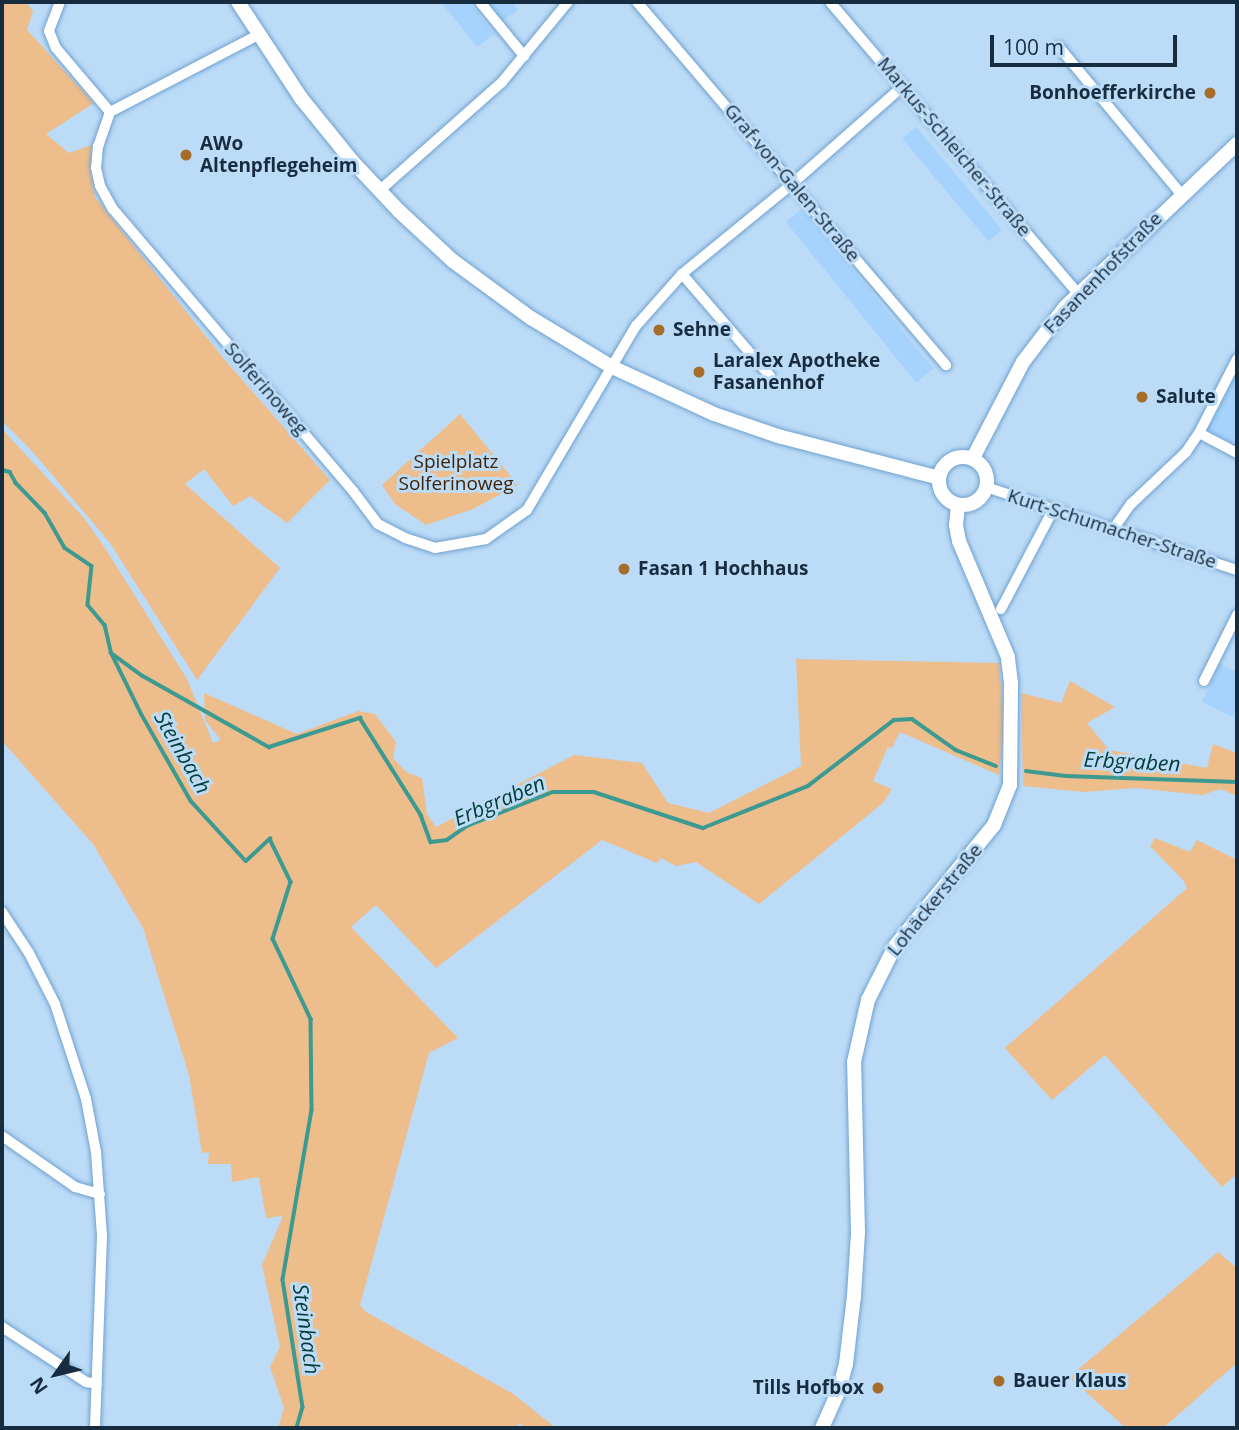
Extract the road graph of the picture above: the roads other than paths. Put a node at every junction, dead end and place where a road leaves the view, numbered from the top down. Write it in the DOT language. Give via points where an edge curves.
graph roads {
  1 [pos="60,2"];
  2 [pos="238,2"];
  3 [pos="480,2"];
  4 [pos="568,2"];
  5 [pos="637,2"];
  6 [pos="830,2"];
  7 [pos="258,35"];
  8 [pos="1059,47"];
  9 [pos="524,56"];
  10 [pos="903,86"];
  11 [pos="110,112"];
  12 [pos="1237,144"];
  13 [pos="793,183"];
  14 [pos="379,191"];
  15 [pos="1181,194"];
  16 [pos="682,274"];
  17 [pos="1078,293"];
  18 [pos="1237,359"];
  19 [pos="946,365"];
  20 [pos="612,367"];
  21 [pos="770,376"];
  22 [pos="1199,433"];
  23 [pos="1237,453"];
  24 [pos="973,458"];
  25 [pos="939,478"];
  26 [pos="986,487"];
  27 [pos="958,505"];
  28 [pos="1054,510"];
  29 [pos="1114,528"];
  30 [pos="1237,570"];
  31 [pos="1001,608"];
  32 [pos="1237,615"];
  33 [pos="1204,681"];
  34 [pos="2,912"];
  35 [pos="2,1136"];
  36 [pos="100,1194"];
  37 [pos="2,1327"];
  38 [pos="97,1384"];
  39 [pos="95,1428"];
  40 [pos="822,1428"];
  1 -- 11 [label="street" via="49,32 56,48"];
  2 -- 7 [label="street"];
  3 -- 9 [label="street"];
  4 -- 9 [label="street"];
  5 -- 13 [label="street, Graf-von-Galen-Straße"];
  6 -- 10 [label="street, Markus-Schleicher-Straße"];
  7 -- 11 [label="street"];
  7 -- 14 [label="street" via="301,98"];
  8 -- 15 [label="street"];
  9 -- 14 [label="street" via="464,119"];
  10 -- 13 [label="street, Solferinoweg"];
  10 -- 17 [label="street, Markus-Schleicher-Straße"];
  11 -- 20 [label="street, Solferinoweg" via="96,168 113,209 378,524 387,529 435,548 486,539 527,510"];
  12 -- 15 [label="street, Fasanenhofstraße"];
  13 -- 16 [label="street, Solferinoweg"];
  13 -- 19 [label="street, Graf-von-Galen-Straße"];
  14 -- 20 [label="street" via="453,261"];
  15 -- 17 [label="street, Fasanenhofstraße"];
  16 -- 20 [label="street, Solferinoweg" via="636,326"];
  16 -- 21 [label="street"];
  17 -- 24 [label="street, Fasanenhofstraße" via="1023,362"];
  18 -- 22 [label="street"];
  20 -- 25 [label="street" via="714,414 778,436"];
  22 -- 23 [label="street"];
  22 -- 29 [label="street"];
  24 -- 25 [label="street" via="951,459"];
  24 -- 26 [label="street" via="985,470"];
  25 -- 27 [label="street" via="941,492"];
  26 -- 27 [label="street" via="972,503"];
  26 -- 28 [label="street, Kurt-Schumacher-Straße"];
  27 -- 40 [label="street, Lohäckerstraße" via="959,541 1008,657 1010,785 994,825 895,946 868,1000 854,1062 858,1233 854,1296 846,1364"];
  28 -- 29 [label="street, Kurt-Schumacher-Straße"];
  28 -- 31 [label="street"];
  29 -- 30 [label="street, Kurt-Schumacher-Straße"];
  32 -- 33 [label="street"];
  34 -- 36 [label="street" via="29,953 63,1027 86,1099"];
  35 -- 36 [label="street" via="75,1187"];
  36 -- 38 [label="street"];
  37 -- 38 [label="street" via="70,1372"];
  38 -- 39 [label="street"];
}
